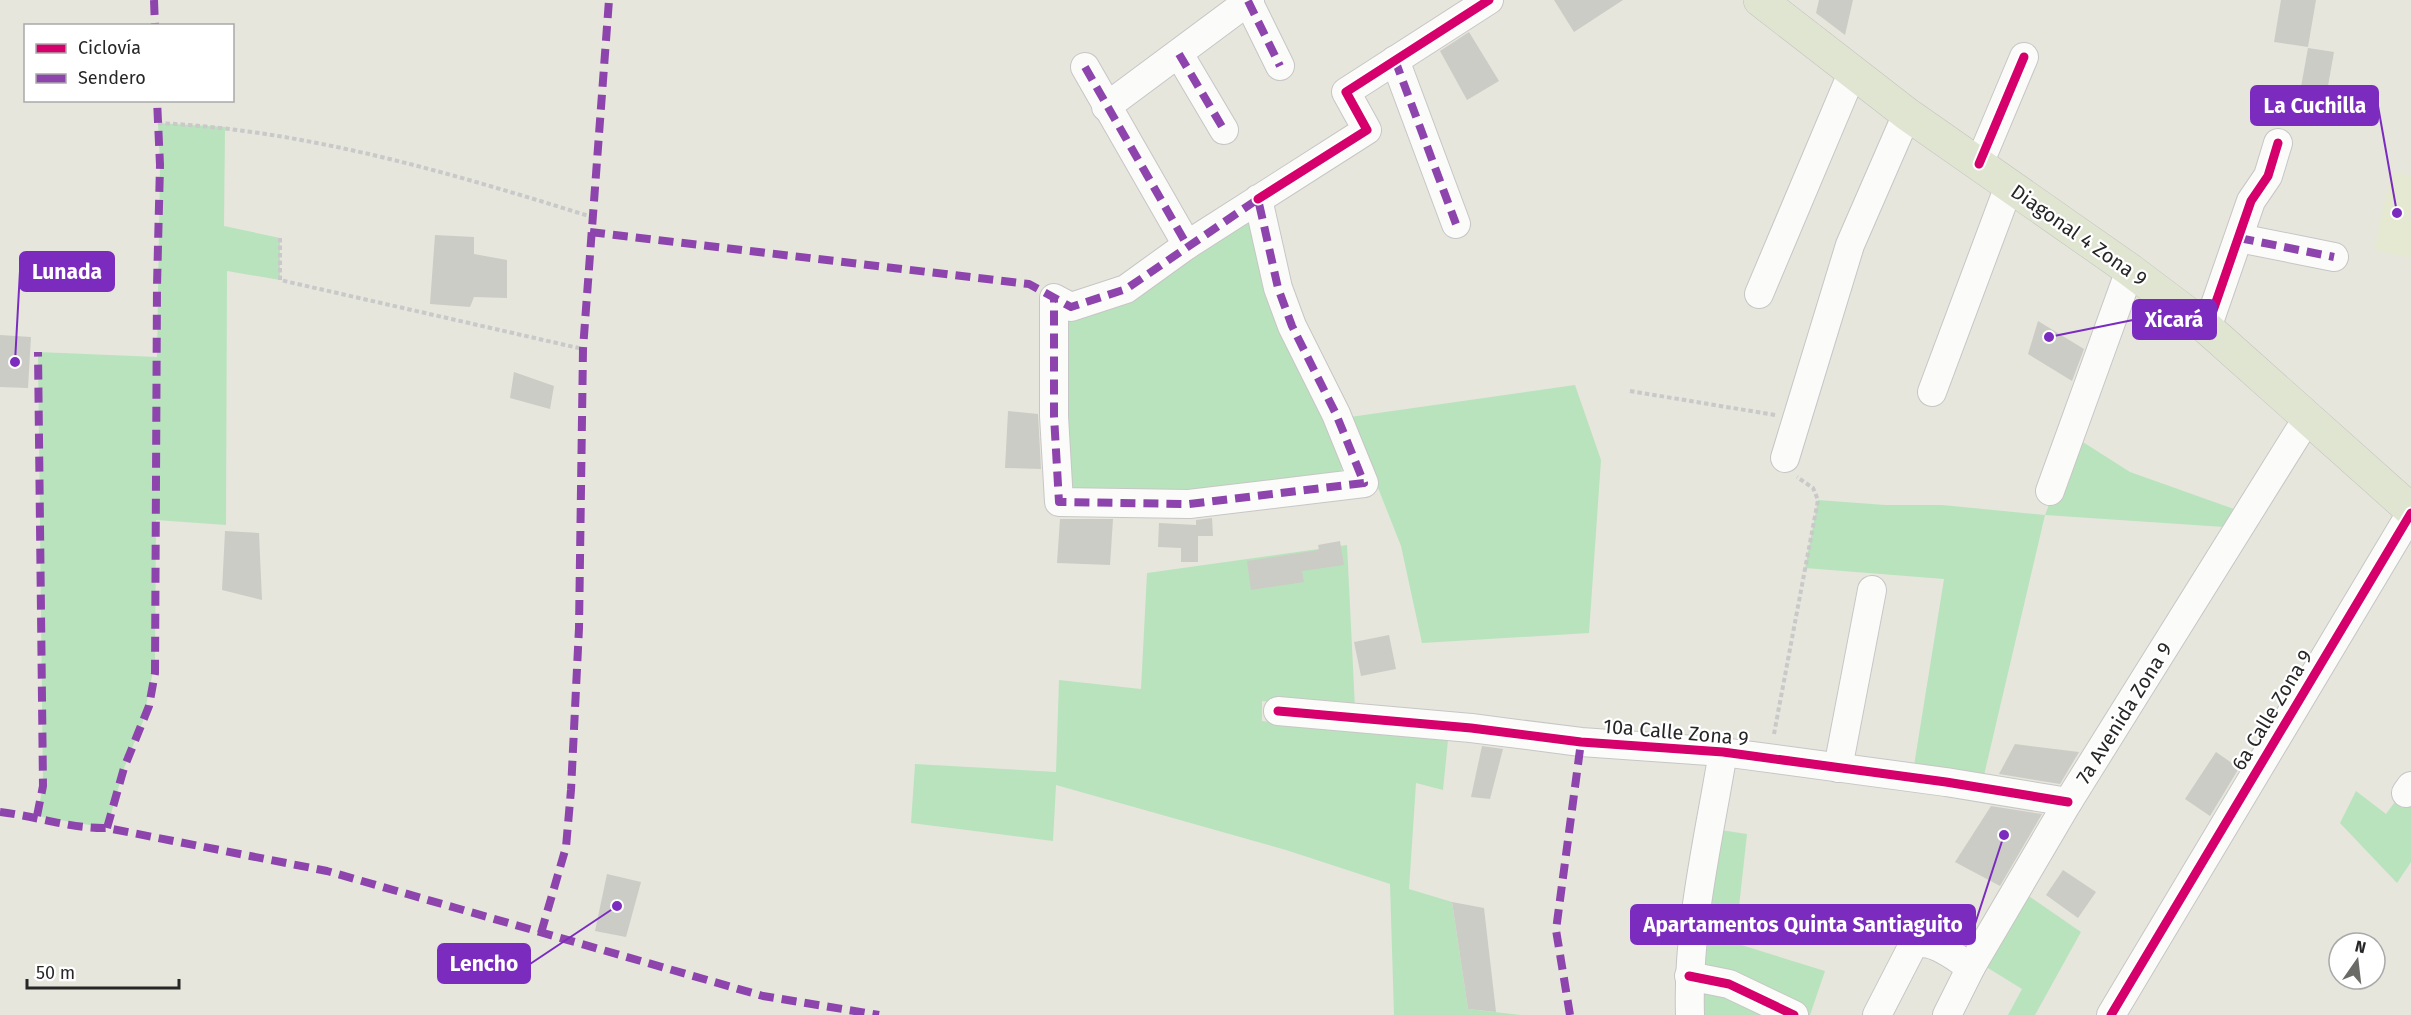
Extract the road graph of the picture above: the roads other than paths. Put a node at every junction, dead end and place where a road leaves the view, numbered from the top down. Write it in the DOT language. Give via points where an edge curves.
graph roads {
  1 [pos="1488,0"];
  2 [pos="1760,0"];
  3 [pos="1249,1"];
  4 [pos="1179,54"];
  5 [pos="2024,57"];
  6 [pos="1395,60"];
  7 [pos="1280,66"];
  8 [pos="1085,67"];
  9 [pos="1853,71"];
  10 [pos="1106,107"];
  11 [pos="1907,114"];
  12 [pos="1224,130"];
  13 [pos="2278,143"];
  14 [pos="1979,164"];
  15 [pos="2008,186"];
  16 [pos="1258,199"];
  17 [pos="1456,224"];
  18 [pos="2239,238"];
  19 [pos="1187,245"];
  20 [pos="2334,257"];
  21 [pos="2130,270"];
  22 [pos="1759,294"];
  23 [pos="2207,328"];
  24 [pos="1932,392"];
  25 [pos="2308,417"];
  26 [pos="1785,458"];
  27 [pos="2050,491"];
  28 [pos="2411,512"];
  29 [pos="1872,590"];
  30 [pos="1278,711"];
  31 [pos="1723,752"];
  32 [pos="1838,768"];
  33 [pos="2068,802"];
  34 [pos="1971,967"];
  35 [pos="1689,976"];
  36 [pos="1690,1015"];
  37 [pos="1794,1015"];
  38 [pos="1877,1015"];
  39 [pos="1947,1015"];
  40 [pos="2111,1015"];
  1 -- 6 [label="street"];
  2 -- 9 [label="main road, Diagonal 4 Zona 9"];
  3 -- 4 [label="street"];
  3 -- 7 [label="street"];
  4 -- 10 [label="street"];
  4 -- 12 [label="street"];
  5 -- 14 [label="street"];
  6 -- 16 [label="street" via="1346,92 1367,130"];
  6 -- 17 [label="street"];
  8 -- 10 [label="street"];
  9 -- 11 [label="main road, Diagonal 4 Zona 9"];
  9 -- 22 [label="street"];
  10 -- 19 [label="street"];
  11 -- 14 [label="main road, Diagonal 4 Zona 9"];
  11 -- 26 [label="street" via="1850,245"];
  13 -- 18 [label="street" via="2268,176 2251,201"];
  14 -- 15 [label="main road, Diagonal 4 Zona 9"];
  15 -- 21 [label="main road, Diagonal 4 Zona 9"];
  15 -- 24 [label="street"];
  16 -- 19 [label="street"];
  16 -- 19 [label="street" via="1278,288 1292,326 1336,414 1364,483 1189,504 1059,502 1054,298 1071,307 1126,289"];
  18 -- 20 [label="street"];
  18 -- 23 [label="street"];
  21 -- 23 [label="main road, Diagonal 4 Zona 9"];
  21 -- 27 [label="street"];
  23 -- 25 [label="main road, Diagonal 4 Zona 9"];
  25 -- 28 [label="main road, Diagonal 4 Zona 9"];
  25 -- 33 [label="street, 7a Avenida Zona 9"];
  28 -- 40 [label="street, 6a Calle Zona 9"];
  29 -- 32 [label="street"];
  30 -- 31 [label="street, 10a Calle Zona 9" via="1581,742"];
  31 -- 32 [label="street, 10a Calle Zona 9"];
  31 -- 35 [label="street"];
  32 -- 33 [label="street, 10a Calle Zona 9"];
  33 -- 34 [label="street, 7a Avenida Zona 9"];
  34 -- 38 [label="street" via="1927,942 1919,942 1912,947"];
  34 -- 39 [label="street, 7a Avenida Zona 9"];
  35 -- 36 [label="street"];
  35 -- 37 [label="street" via="1729,984"];
}
